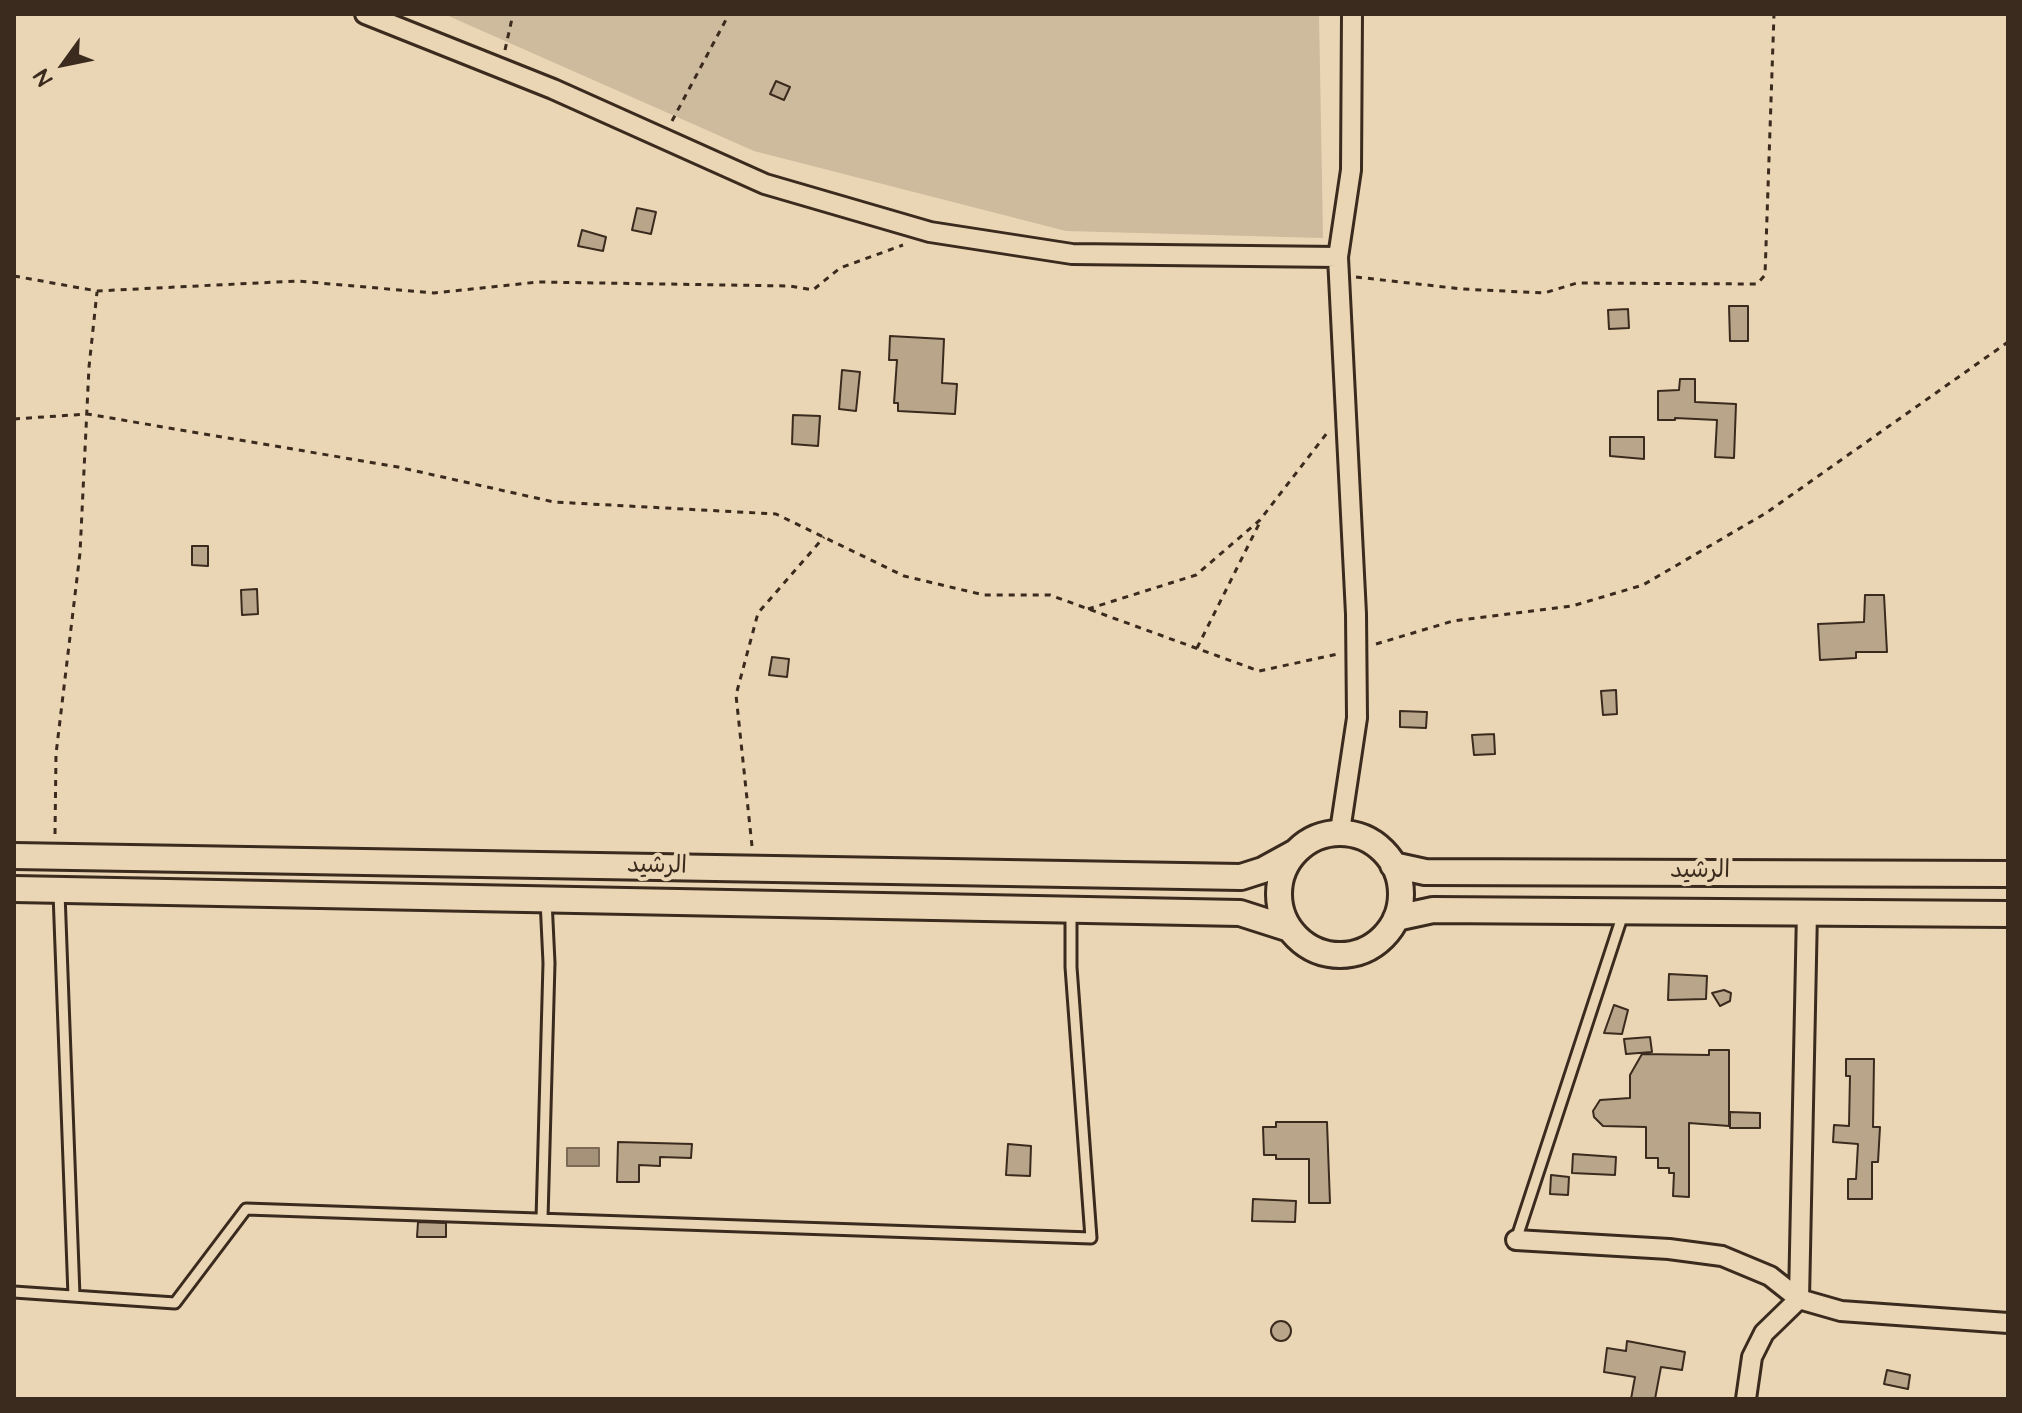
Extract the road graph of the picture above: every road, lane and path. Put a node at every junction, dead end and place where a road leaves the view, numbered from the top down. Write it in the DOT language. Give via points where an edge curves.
graph roads {
  1 [pos="365,14"];
  2 [pos="513,14"];
  3 [pos="729,14"];
  4 [pos="1352,14"];
  5 [pos="1774,14"];
  6 [pos="500,69"];
  7 [pos="662,138"];
  8 [pos="930,232"];
  9 [pos="1339,266"];
  10 [pos="14,276"];
  11 [pos="97,291"];
  12 [pos="2008,342"];
  13 [pos="1345,409"];
  14 [pos="87,414"];
  15 [pos="14,419"];
  16 [pos="1260,520"];
  17 [pos="824,537"];
  18 [pos="1088,609"];
  19 [pos="1197,648"];
  20 [pos="1356,650"];
  21 [pos="1340,831"];
  22 [pos="1294,853"];
  23 [pos="14,856"];
  24 [pos="57,857"];
  25 [pos="1393,865"];
  26 [pos="755,869"];
  27 [pos="2008,874"];
  28 [pos="14,889"];
  29 [pos="59,890"];
  30 [pos="546,900"];
  31 [pos="1071,910"];
  32 [pos="1624,910"];
  33 [pos="1807,911"];
  34 [pos="2008,914"];
  35 [pos="1396,918"];
  36 [pos="1290,929"];
  37 [pos="542,1219"];
  38 [pos="1516,1240"];
  39 [pos="14,1292"];
  40 [pos="74,1296"];
  41 [pos="1799,1299"];
  42 [pos="2008,1323"];
  43 [pos="1746,1399"];
  1 -- 6 [label="street"];
  2 -- 6 [label="path"];
  3 -- 7 [label="path"];
  4 -- 9 [label="street" via="1351,170"];
  5 -- 9 [label="path" via="1765,275 1757,284 1577,283 1544,293 1462,289"];
  6 -- 7 [label="street"];
  7 -- 8 [label="street" via="765,184"];
  8 -- 9 [label="street" via="1072,254"];
  8 -- 11 [label="path" via="840,268 813,290 538,282 434,293 297,281"];
  9 -- 13 [label="street"];
  10 -- 11 [label="path"];
  11 -- 14 [label="path"];
  12 -- 20 [label="path" via="1766,513 1643,585 1572,606 1453,621"];
  13 -- 16 [label="path"];
  13 -- 20 [label="street"];
  14 -- 15 [label="path"];
  14 -- 17 [label="path" via="398,467 554,502 776,514"];
  14 -- 24 [label="path" via="80,553 56,754"];
  16 -- 18 [label="path" via="1196,575"];
  16 -- 19 [label="path"];
  17 -- 18 [label="path" via="904,576 984,595 1050,595"];
  17 -- 26 [label="path" via="758,613 736,695"];
  18 -- 19 [label="path"];
  19 -- 20 [label="path" via="1259,671"];
  20 -- 21 [label="street" via="1357,718"];
  21 -- 22 [label="street" via="1312,839"];
  21 -- 25 [label="street" via="1370,841"];
  22 -- 26 [label="street, الرشيد" via="1241,877"];
  22 -- 36 [label="street" via="1279,885 1279,905"];
  23 -- 24 [label="street, الرشيد"];
  24 -- 26 [label="street, الرشيد"];
  25 -- 27 [label="street, الرشيد" via="1425,872"];
  25 -- 35 [label="street" via="1402,893"];
  28 -- 29 [label="street, الرشيد"];
  29 -- 30 [label="street, الرشيد"];
  29 -- 40 [label="lane"];
  30 -- 31 [label="street, الرشيد"];
  30 -- 37 [label="lane"];
  31 -- 36 [label="street, الرشيد" via="1240,913"];
  31 -- 37 [label="lane" via="1091,1238"];
  32 -- 33 [label="street, الرشيد"];
  32 -- 35 [label="street, الرشيد" via="1433,910"];
  32 -- 38 [label="lane"];
  33 -- 34 [label="street, الرشيد"];
  33 -- 41 [label="street"];
  35 -- 36 [label="street" via="1374,946 1355,955 1313,950"];
  37 -- 40 [label="lane" via="246,1209 175,1303"];
  38 -- 41 [label="street" via="1722,1256 1770,1276"];
  39 -- 40 [label="lane"];
  41 -- 42 [label="street" via="1841,1311"];
  41 -- 43 [label="street" via="1764,1333 1752,1357"];
}
